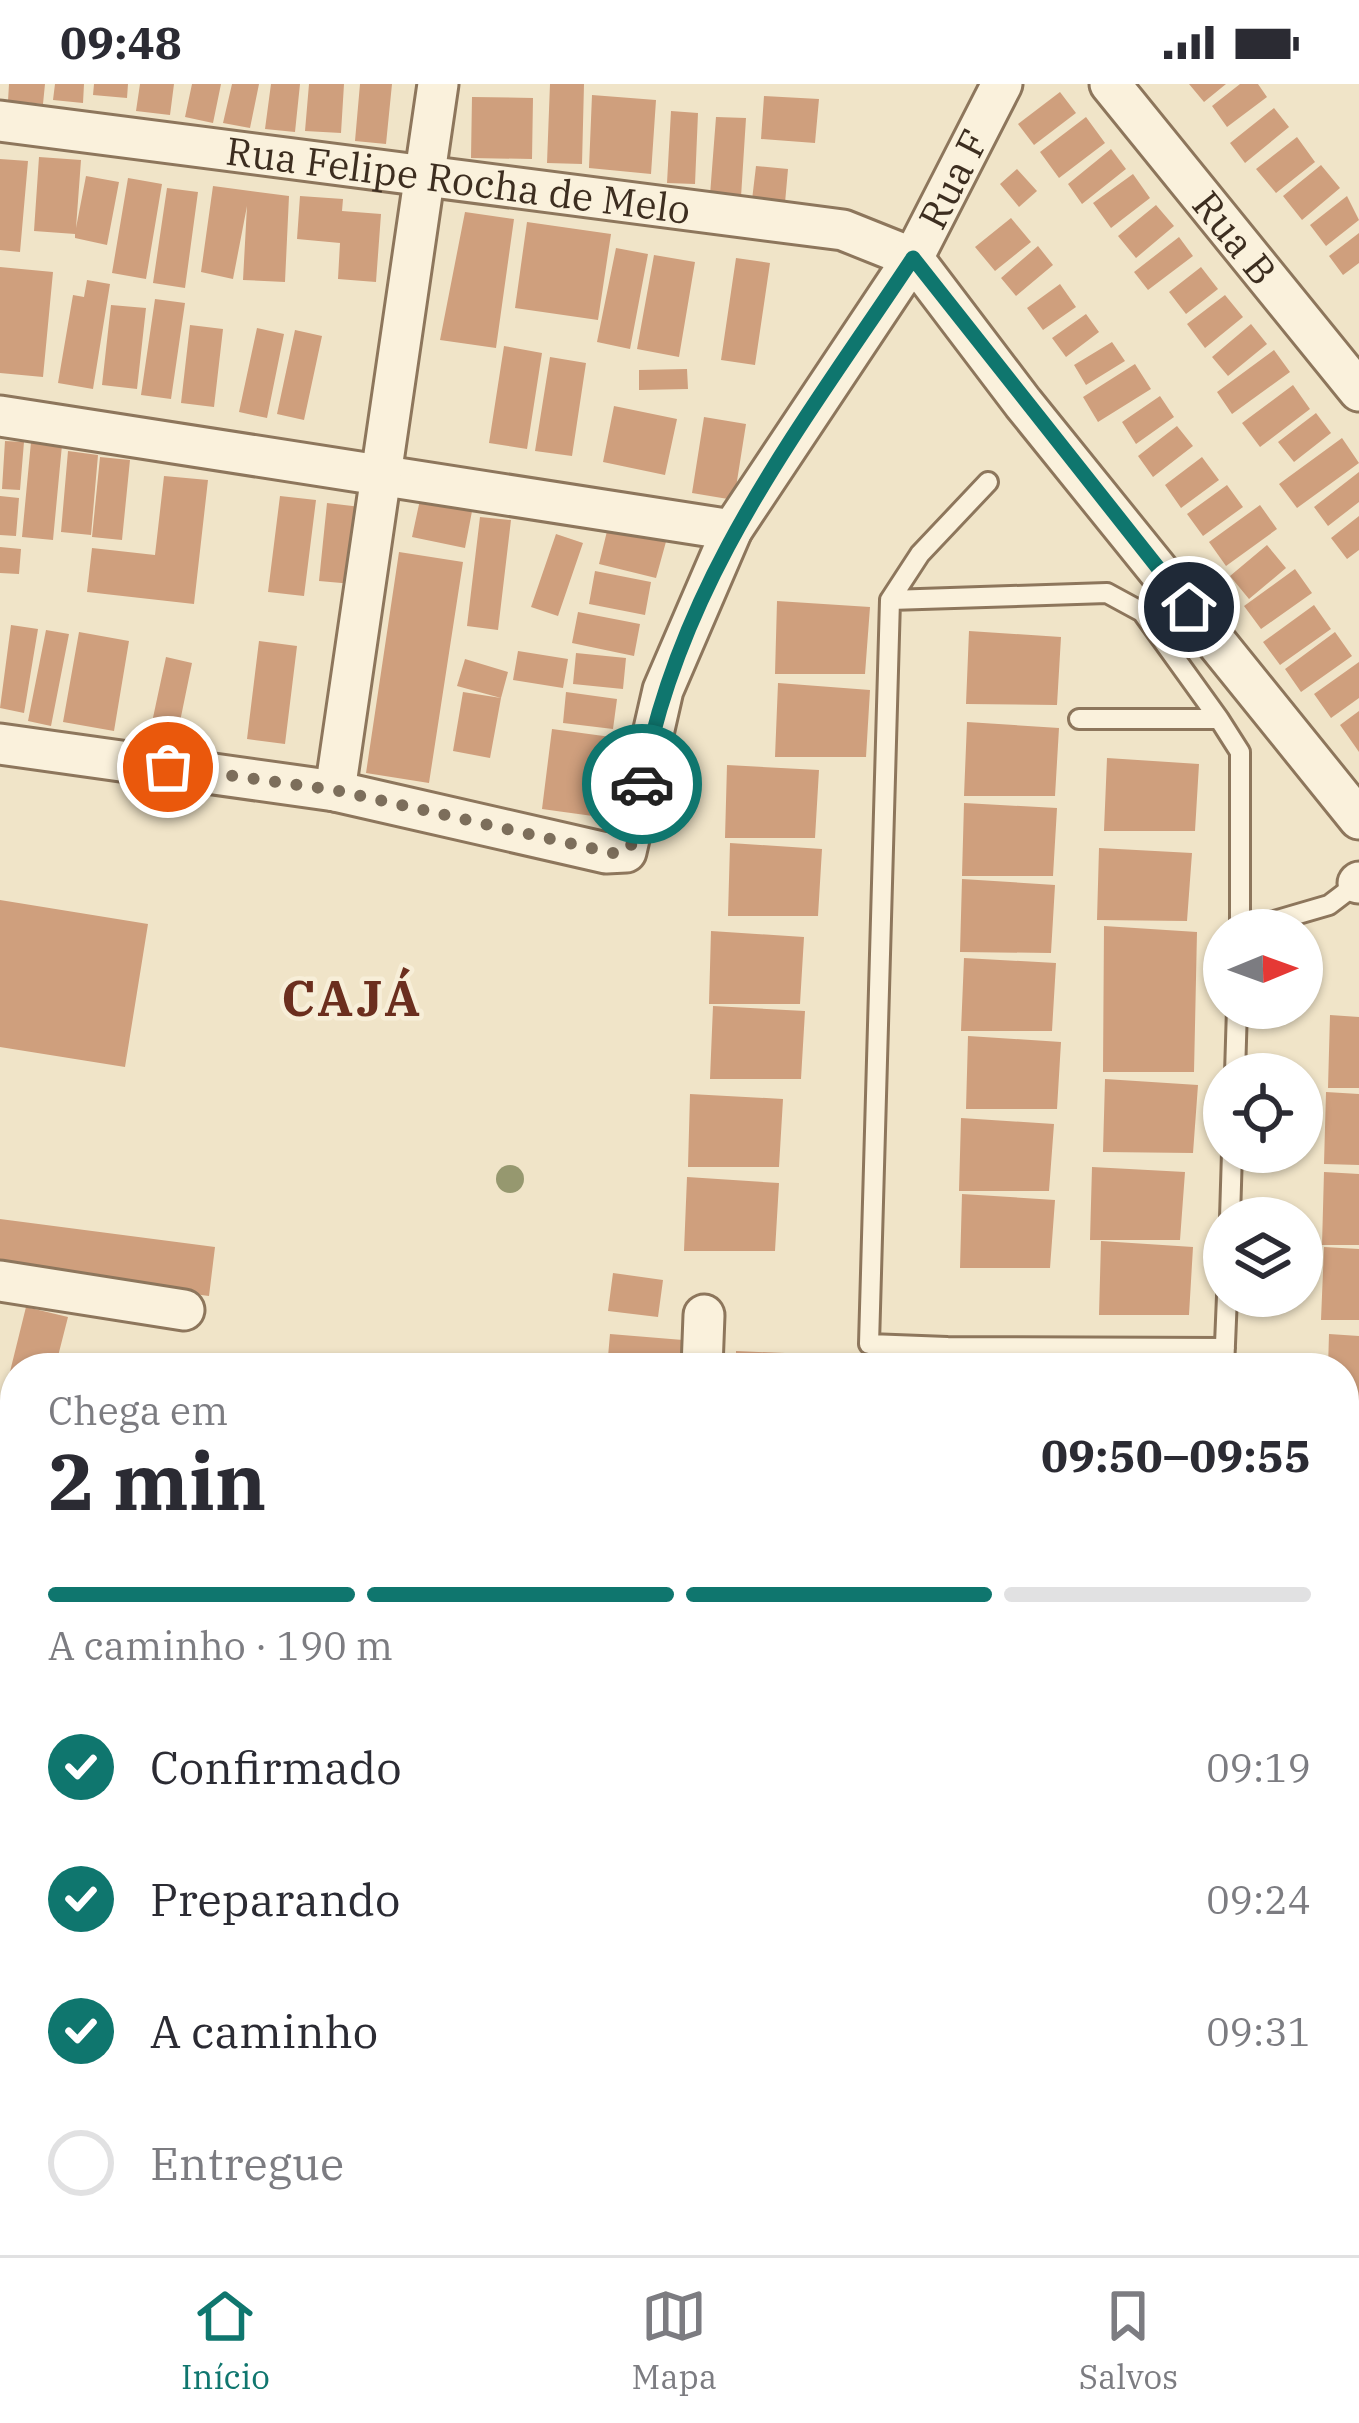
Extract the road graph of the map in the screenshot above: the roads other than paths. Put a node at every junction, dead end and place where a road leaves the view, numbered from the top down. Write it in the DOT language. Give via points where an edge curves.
graph roads {
  1 [pos="438,84"];
  2 [pos="1002,84"];
  3 [pos="1110,84"];
  4 [pos="0,121"];
  5 [pos="423,176"];
  6 [pos="913,258"];
  7 [pos="1359,391"];
  8 [pos="0,416"];
  9 [pos="380,472"];
  10 [pos="988,482"];
  11 [pos="732,530"];
  12 [pos="890,600"];
  13 [pos="1079,719"];
  14 [pos="1219,719"];
  15 [pos="0,744"];
  16 [pos="335,790"];
  17 [pos="1359,819"];
  18 [pos="1358,882"];
  19 [pos="1241,909"];
  20 [pos="1312,909"];
  21 [pos="0,1281"];
  22 [pos="184,1310"];
  23 [pos="704,1315"];
  24 [pos="1226,1317"];
  25 [pos="947,1347"];
  26 [pos="1147,1347"];
  27 [pos="702,1353"];
  28 [pos="948,1353"];
  29 [pos="1147,1353"];
  30 [pos="1190,1353"];
  31 [pos="1225,1353"];
  1 -- 5 [label="street"];
  2 -- 6 [label="street, Rua F"];
  3 -- 7 [label="street, Rua B"];
  4 -- 5 [label="street, Rua Felipe Rocha de Melo"];
  5 -- 6 [label="street, Rua Felipe Rocha de Melo" via="843,230"];
  5 -- 9 [label="street"];
  6 -- 11 [label="street, Rua F"];
  6 -- 17 [label="street"];
  8 -- 9 [label="street"];
  9 -- 11 [label="street"];
  9 -- 16 [label="street"];
  10 -- 12 [label="lane" via="920,554"];
  11 -- 16 [label="street, Rua F" via="663,690 626,852"];
  12 -- 14 [label="lane" via="1107,593 1142,612"];
  12 -- 25 [label="lane" via="869,1344"];
  13 -- 14 [label="lane"];
  14 -- 19 [label="lane" via="1240,752"];
  15 -- 16 [label="street"];
  18 -- 20 [label="lane"];
  21 -- 22 [label="street"];
  23 -- 27 [label="street"];
  24 -- 31 [label="lane"];
  25 -- 26 [label="lane"];
  25 -- 28 [label="lane"];
  26 -- 29 [label="lane"];
  26 -- 30 [label="lane"];
}
